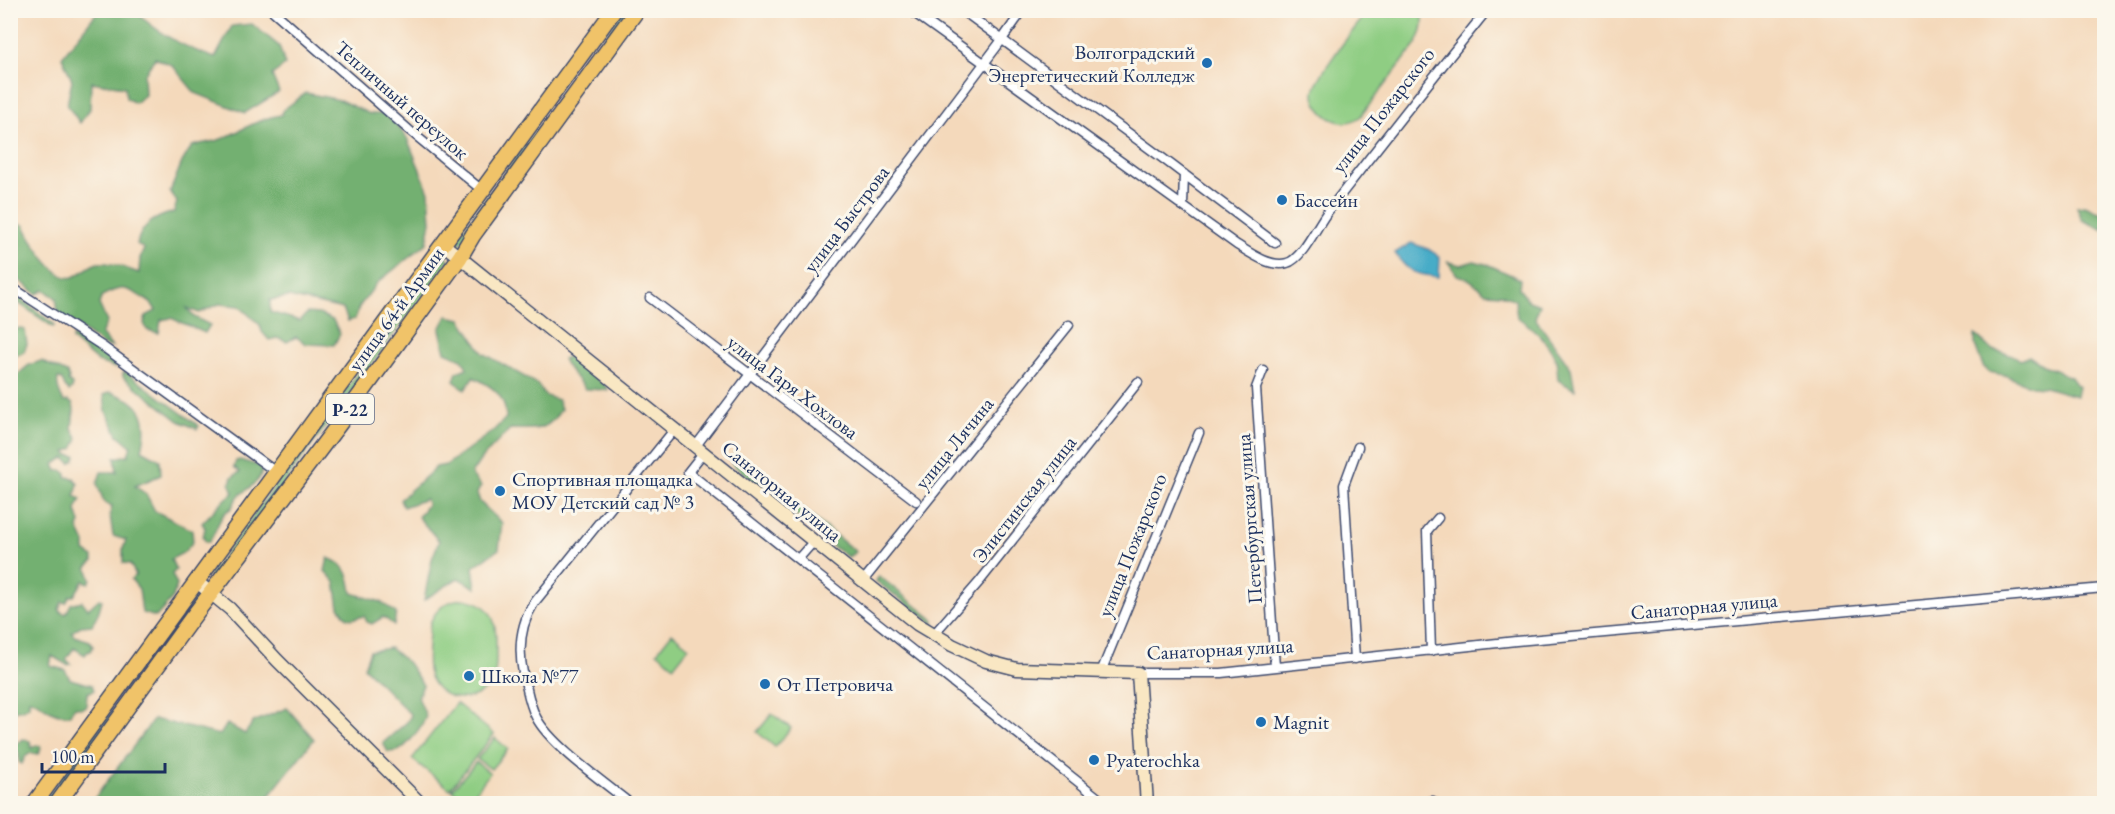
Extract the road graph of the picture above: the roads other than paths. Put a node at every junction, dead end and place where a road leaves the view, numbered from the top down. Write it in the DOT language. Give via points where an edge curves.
graph roads {
  1 [pos="272,10"];
  2 [pos="614,10"];
  3 [pos="637,10"];
  4 [pos="910,10"];
  5 [pos="962,10"];
  6 [pos="1023,10"];
  7 [pos="1488,10"];
  8 [pos="1002,41"];
  9 [pos="984,65"];
  10 [pos="1184,174"];
  11 [pos="483,191"];
  12 [pos="1183,206"];
  13 [pos="1275,243"];
  14 [pos="443,244"];
  15 [pos="460,257"];
  16 [pos="10,286"];
  17 [pos="650,298"];
  18 [pos="1069,325"];
  19 [pos="1263,370"];
  20 [pos="750,374"];
  21 [pos="1138,382"];
  22 [pos="674,430"];
  23 [pos="1199,433"];
  24 [pos="1358,447"];
  25 [pos="699,450"];
  26 [pos="276,472"];
  27 [pos="916,501"];
  28 [pos="1438,518"];
  29 [pos="814,541"];
  30 [pos="799,558"];
  31 [pos="196,581"];
  32 [pos="863,581"];
  33 [pos="2104,588"];
  34 [pos="212,593"];
  35 [pos="934,634"];
  36 [pos="1431,651"];
  37 [pos="1355,659"];
  38 [pos="1275,667"];
  39 [pos="1101,672"];
  40 [pos="1138,673"];
  41 [pos="34,804"];
  42 [pos="57,804"];
  43 [pos="421,804"];
  44 [pos="631,804"];
  45 [pos="1106,804"];
  46 [pos="1147,804"];
  47 [pos="1403,804"];
  48 [pos="1434,804"];
  1 -- 11 [label="street, Тепличный переулок"];
  2 -- 11 [label="highway, улица 64-й Армии / Р-22"];
  3 -- 15 [label="highway, улица 64-й Армии / Р-22"];
  4 -- 9 [label="street"];
  5 -- 8 [label="street"];
  6 -- 8 [label="street, улица Быстрова"];
  7 -- 12 [label="street, улица Пожарского" via="1322,219 1299,256 1276,264 1252,255"];
  8 -- 9 [label="street, улица Быстрова"];
  8 -- 10 [label="street"];
  9 -- 12 [label="street"];
  9 -- 20 [label="street, улица Быстрова"];
  10 -- 12 [label="street"];
  10 -- 13 [label="street"];
  11 -- 14 [label="highway, улица 64-й Армии / Р-22"];
  14 -- 15 [label="street, Санаторная улица"];
  14 -- 26 [label="highway, улица 64-й Армии / Р-22"];
  15 -- 22 [label="street, Санаторная улица"];
  15 -- 34 [label="highway, улица 64-й Армии / Р-22"];
  16 -- 26 [label="street" via="102,346"];
  17 -- 20 [label="street, улица Гаря Хохлова"];
  18 -- 32 [label="street, улица Лячина"];
  19 -- 38 [label="street, Петербургская улица" via="1256,388"];
  20 -- 25 [label="street, улица Быстрова"];
  20 -- 27 [label="street, улица Гаря Хохлова"];
  21 -- 35 [label="street, Элистинская улица"];
  22 -- 25 [label="street, Санаторная улица"];
  22 -- 44 [label="street" via="534,603 521,637 522,665 537,720 559,744"];
  23 -- 39 [label="street, улица Пожарского"];
  24 -- 37 [label="street" via="1344,486"];
  25 -- 29 [label="street, Санаторная улица"];
  25 -- 30 [label="street, улица Быстрова" via="688,472"];
  26 -- 31 [label="highway, улица 64-й Армии / Р-22"];
  28 -- 36 [label="street" via="1427,531"];
  29 -- 30 [label="street"];
  29 -- 32 [label="street, Санаторная улица"];
  30 -- 45 [label="street"];
  31 -- 34 [label="street"];
  31 -- 41 [label="highway, улица 64-й Армии / Р-22"];
  32 -- 35 [label="street, Санаторная улица"];
  33 -- 36 [label="street, Санаторная улица"];
  34 -- 42 [label="highway, улица 64-й Армии / Р-22"];
  34 -- 43 [label="street"];
  35 -- 39 [label="street, Санаторная улица" via="986,661 1017,669"];
  36 -- 37 [label="street, Санаторная улица"];
  37 -- 38 [label="street, Санаторная улица"];
  38 -- 40 [label="street, Санаторная улица" via="1201,674"];
  39 -- 40 [label="street, Санаторная улица"];
  40 -- 46 [label="street"];
  47 -- 48 [label="street"];
}
